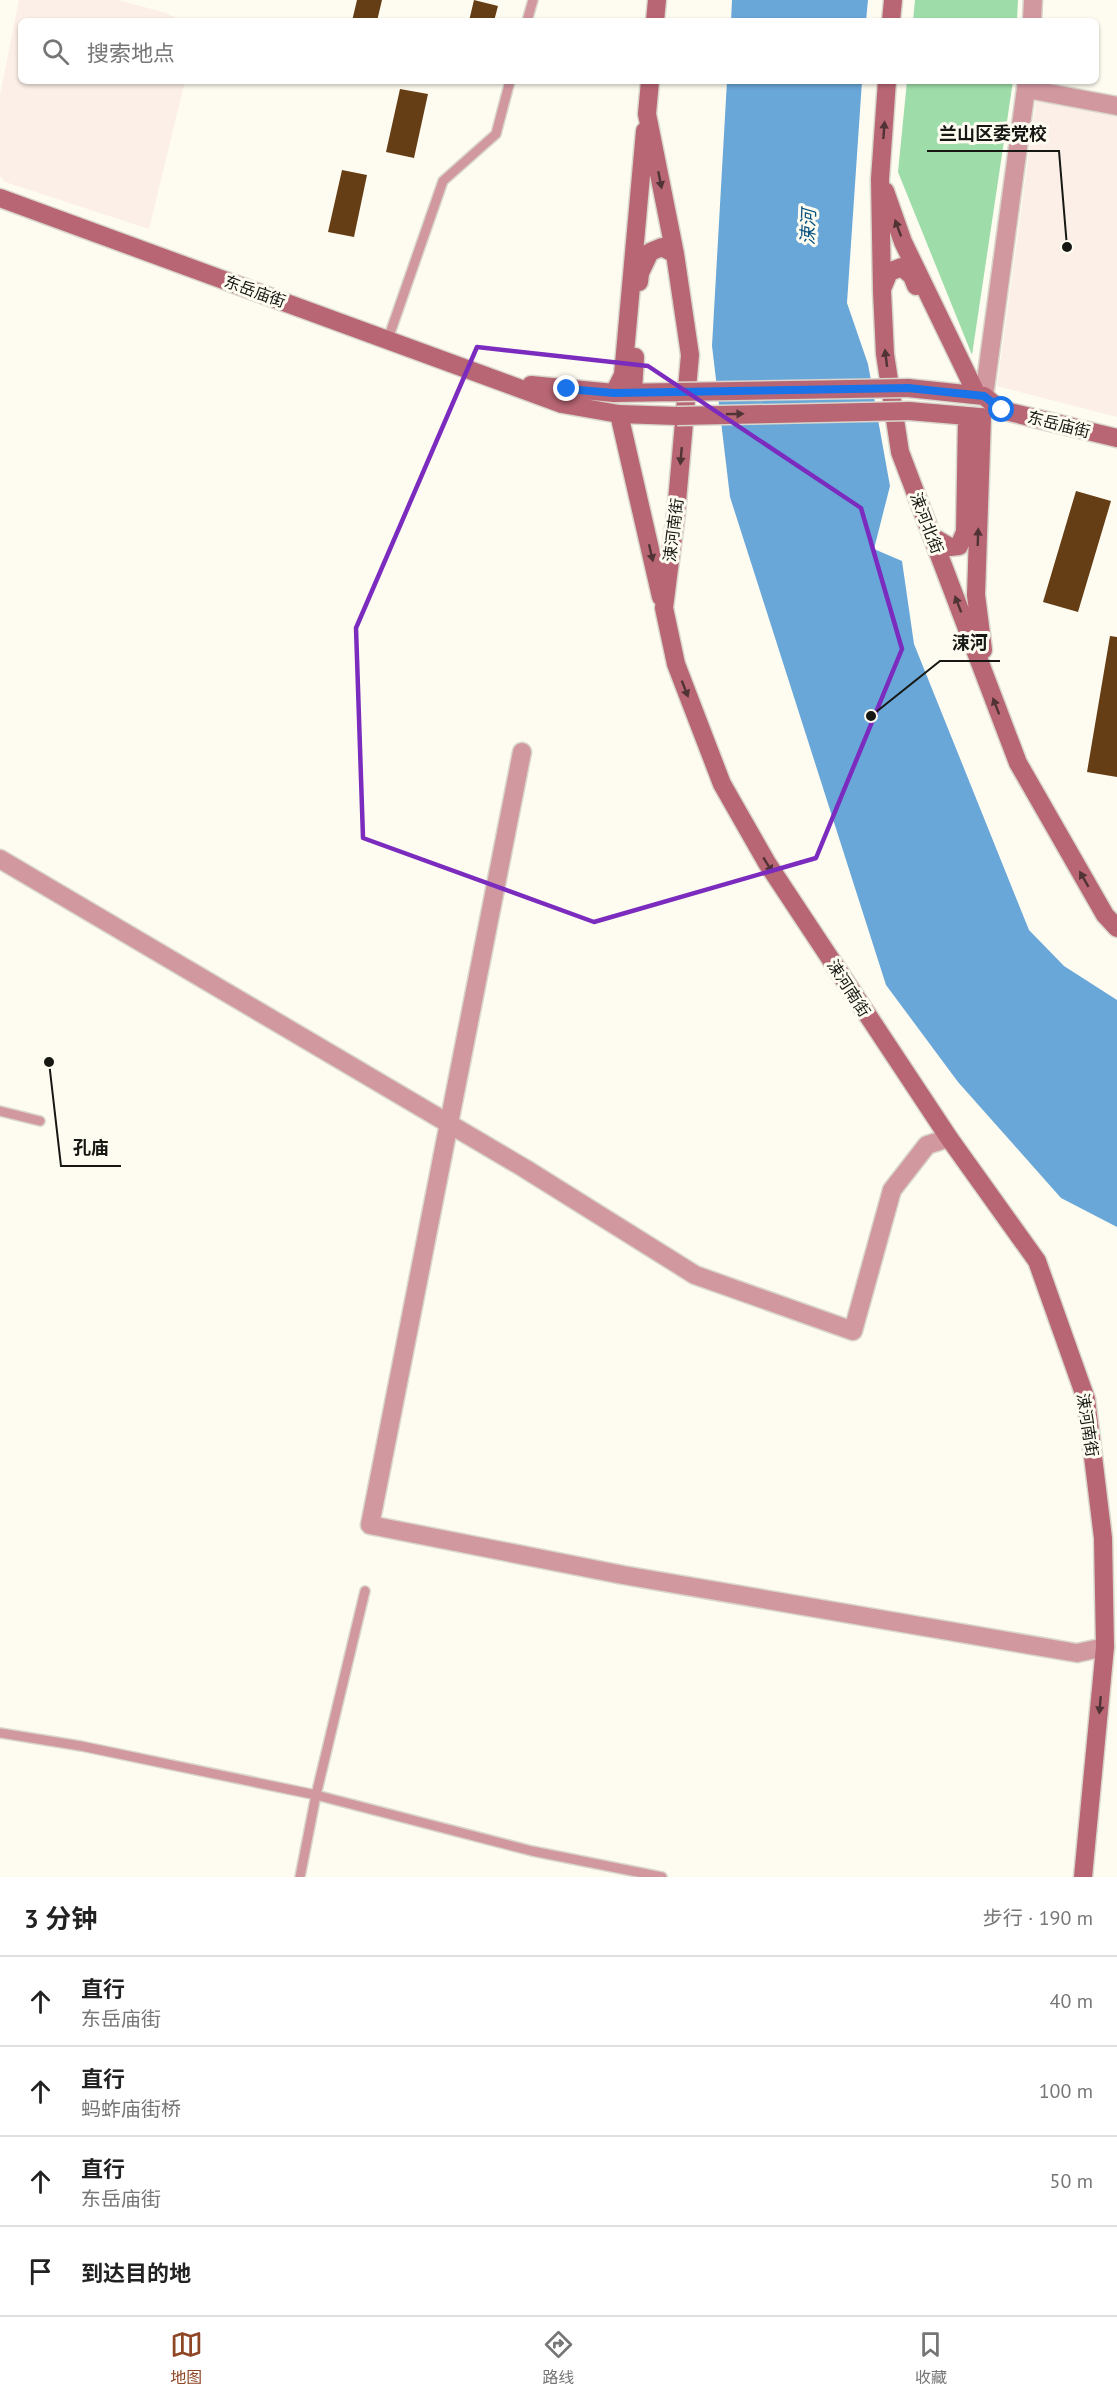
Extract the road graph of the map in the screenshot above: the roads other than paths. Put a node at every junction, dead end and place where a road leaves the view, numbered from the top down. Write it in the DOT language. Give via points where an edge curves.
graph roads {
  1 [pos="532,0"];
  2 [pos="657,0"];
  3 [pos="893,0"];
  4 [pos="1033,0"];
  5 [pos="528,18"];
  6 [pos="655,18"];
  7 [pos="891,18"];
  8 [pos="1032,18"];
  9 [pos="509,84"];
  10 [pos="650,84"];
  11 [pos="887,84"];
  12 [pos="1027,85"];
  13 [pos="1117,106"];
  14 [pos="647,114"];
  15 [pos="880,179"];
  16 [pos="0,198"];
  17 [pos="675,255"];
  18 [pos="882,291"];
  19 [pos="388,339"];
  20 [pos="511,384"];
  21 [pos="633,392"];
  22 [pos="614,393"];
  23 [pos="974,394"];
  24 [pos="1002,410"];
  25 [pos="627,414"];
  26 [pos="974,417"];
  27 [pos="1117,438"];
  28 [pos="676,513"];
  29 [pos="933,537"];
  30 [pos="676,664"];
  31 [pos="986,679"];
  32 [pos="522,752"];
  33 [pos="0,859"];
  34 [pos="1117,928"];
  35 [pos="0,1111"];
  36 [pos="40,1121"];
  37 [pos="448,1124"];
  38 [pos="949,1138"];
  39 [pos="365,1591"];
  40 [pos="1111,1646"];
  41 [pos="0,1732"];
  42 [pos="316,1795"];
  43 [pos="300,1877"];
  44 [pos="662,1877"];
  45 [pos="1083,1877"];
  1 -- 5 [label="lane"];
  2 -- 6 [label="main road"];
  3 -- 7 [label="main road"];
  4 -- 8 [label="street"];
  9 -- 19 [label="lane" via="496,134 443,181"];
  10 -- 14 [label="main road, 涑河南街"];
  15 -- 11 [label="main road, 涑河北街, one-way"];
  12 -- 13 [label="street"];
  12 -- 23 [label="street"];
  14 -- 17 [label="main road, 涑河南街, one-way"];
  14 -- 22 [label="main road" via="623,375"];
  15 -- 18 [label="main road, 涑河北街"];
  23 -- 15 [label="main road, one-way" via="903,242"];
  16 -- 19 [label="main road, 东岳庙街"];
  17 -- 21 [label="main road" via="662,247 650,252 640,273"];
  17 -- 28 [label="main road, 涑河南街, one-way" via="690,355"];
  18 -- 23 [label="main road" via="889,272 902,267 912,276"];
  29 -- 18 [label="main road, 涑河北街, one-way" via="900,452 885,354"];
  19 -- 20 [label="main road, 东岳庙街"];
  20 -- 22 [label="main road, 东岳庙街"];
  20 -- 25 [label="main road, 东岳庙街" via="562,404"];
  21 -- 22 [label="main road, 东岳庙街"];
  21 -- 23 [label="main road, 东岳庙街, bridge" via="908,388"];
  23 -- 24 [label="main road, 东岳庙街"];
  24 -- 26 [label="main road"];
  24 -- 27 [label="main road, 东岳庙街"];
  25 -- 26 [label="main road, 东岳庙街, one-way, bridge" via="909,411"];
  25 -- 28 [label="main road" via="634,427 651,517 662,521"];
  25 -- 30 [label="main road, one-way"];
  26 -- 29 [label="main road" via="964,532 959,546 950,547"];
  31 -- 26 [label="main road, one-way" via="976,595"];
  28 -- 30 [label="main road, 涑河南街" via="664,608"];
  31 -- 29 [label="main road, 涑河北街, one-way"];
  30 -- 38 [label="main road, 涑河南街, one-way" via="722,784 761,853"];
  34 -- 31 [label="main road, 涑河北街, one-way" via="1105,915 1018,763"];
  32 -- 37 [label="street"];
  33 -- 37 [label="street"];
  35 -- 36 [label="lane"];
  37 -- 38 [label="street" via="695,1275 853,1331 892,1190 927,1145"];
  37 -- 40 [label="street" via="370,1525 623,1575 1077,1653"];
  38 -- 40 [label="main road, 涑河南街" via="1037,1261 1086,1399"];
  39 -- 42 [label="lane"];
  40 -- 45 [label="main road, 涑河南街, one-way"];
  41 -- 42 [label="lane"];
  42 -- 43 [label="lane"];
  42 -- 44 [label="lane" via="532,1851"];
}
